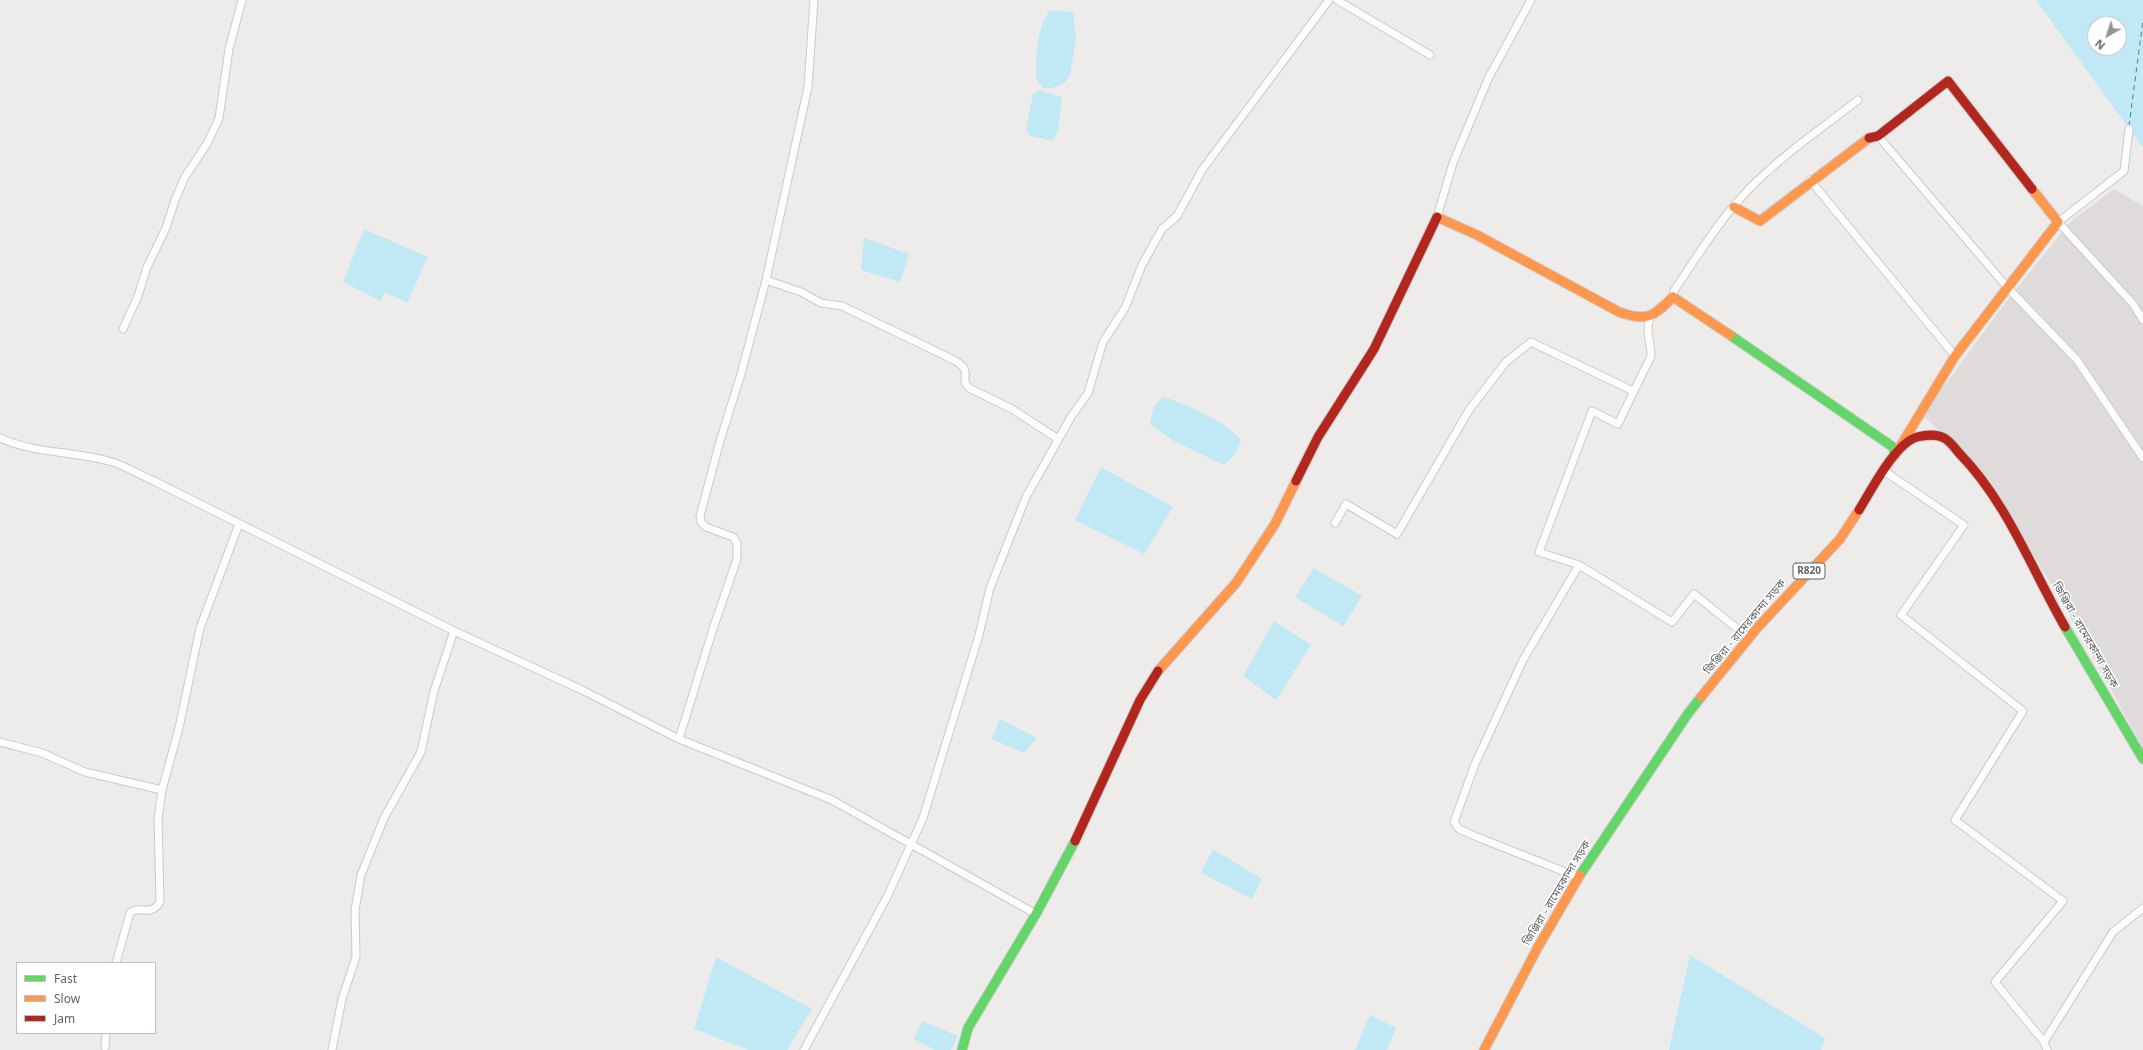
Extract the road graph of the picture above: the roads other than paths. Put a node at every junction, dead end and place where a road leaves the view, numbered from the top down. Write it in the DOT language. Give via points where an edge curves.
graph roads {
  1 [pos="242,0"];
  2 [pos="814,0"];
  3 [pos="1329,0"];
  4 [pos="1337,0"];
  5 [pos="1531,0"];
  6 [pos="1430,55"];
  7 [pos="1858,100"];
  8 [pos="2129,129"];
  9 [pos="1878,136"];
  10 [pos="1810,180"];
  11 [pos="1734,208"];
  12 [pos="1437,217"];
  13 [pos="2058,222"];
  14 [pos="766,280"];
  15 [pos="2007,287"];
  16 [pos="1673,297"];
  17 [pos="1650,318"];
  18 [pos="2143,320"];
  19 [pos="123,329"];
  20 [pos="1955,356"];
  21 [pos="1633,391"];
  22 [pos="0,438"];
  23 [pos="1058,439"];
  24 [pos="1895,455"];
  25 [pos="2143,458"];
  26 [pos="1884,471"];
  27 [pos="1335,523"];
  28 [pos="239,524"];
  29 [pos="1579,565"];
  30 [pos="454,631"];
  31 [pos="1749,638"];
  32 [pos="679,738"];
  33 [pos="0,742"];
  34 [pos="2143,759"];
  35 [pos="162,790"];
  36 [pos="1578,877"];
  37 [pos="2143,908"];
  38 [pos="1036,914"];
  39 [pos="116,962"];
  40 [pos="106,1034"];
  41 [pos="2044,1042"];
  42 [pos="106,1047"];
  43 [pos="332,1050"];
  44 [pos="804,1050"];
  45 [pos="962,1050"];
  46 [pos="1484,1050"];
  47 [pos="2047,1050"];
  1 -- 19 [label="street" via="229,49 219,118 175,200 166,228 147,267 138,296"];
  2 -- 14 [label="street" via="808,87"];
  3 -- 23 [label="street" via="1202,170 1177,216 1162,230 1142,265 1125,308 1103,342 1088,393"];
  4 -- 6 [label="street"];
  5 -- 12 [label="street" via="1488,79 1453,163"];
  7 -- 11 [label="street" via="1789,152 1751,187"];
  8 -- 13 [label="street" via="2124,171"];
  9 -- 10 [label="street" via="1866,140"];
  9 -- 13 [label="street" via="1948,80"];
  9 -- 15 [label="street"];
  10 -- 11 [label="street" via="1760,221"];
  10 -- 20 [label="street"];
  11 -- 16 [label="street" via="1713,233 1674,291"];
  12 -- 17 [label="street" via="1477,235 1619,312 1638,319"];
  12 -- 38 [label="street" via="1374,349 1318,437 1275,524 1236,583 1153,678 1085,824"];
  13 -- 15 [label="street"];
  13 -- 18 [label="street" via="2132,304"];
  14 -- 23 [label="street" via="801,292 821,303 842,306 964,365 965,382 969,388 1012,408"];
  14 -- 32 [label="street" via="700,516 706,527 733,537 737,543 737,559"];
  15 -- 20 [label="street"];
  15 -- 25 [label="street" via="2077,360"];
  16 -- 17 [label="street"];
  16 -- 24 [label="street" via="1893,447"];
  17 -- 21 [label="street" via="1647,334 1651,356"];
  20 -- 24 [label="street"];
  21 -- 27 [label="street" via="1531,342 1506,362 1469,410 1397,534 1346,504"];
  21 -- 29 [label="street" via="1618,424 1592,411 1539,552"];
  22 -- 28 [label="street" via="35,450 112,462"];
  23 -- 44 [label="street" via="1026,497 990,588 977,642 923,818 887,897"];
  24 -- 26 [label="street, জিঞ্জিরা - রামেরকান্দা সড়ক / R820"];
  24 -- 34 [label="street, জিঞ্জিরা - রামেরকান্দা সড়ক / R820" via="1909,441 1917,437 1935,435 1945,438 1970,464 2018,535 2053,606"];
  26 -- 31 [label="street, জিঞ্জিরা - রামেরকান্দা সড়ক / R820" via="1840,539"];
  26 -- 41 [label="street" via="1964,525 1900,615 2023,712 1955,820 2063,901 1995,982"];
  28 -- 30 [label="street"];
  28 -- 35 [label="street" via="200,628 179,728"];
  29 -- 31 [label="street" via="1672,622 1694,594"];
  29 -- 36 [label="street" via="1523,660 1476,764 1454,822 1459,829 1476,837"];
  30 -- 32 [label="street"];
  30 -- 43 [label="street" via="434,692 421,752 384,818 361,875 355,910 356,957 342,999"];
  31 -- 36 [label="street, জিঞ্জিরা - রামেরকান্দা সড়ক / R820" via="1687,715"];
  32 -- 38 [label="street" via="832,800"];
  33 -- 35 [label="street" via="42,753 85,772"];
  35 -- 39 [label="street" via="158,819 160,902 150,911 138,910 130,913"];
  36 -- 46 [label="street, জিঞ্জিরা - রামেরকান্দা সড়ক / R820"];
  37 -- 41 [label="street" via="2113,932"];
  38 -- 45 [label="street" via="968,1028"];
  40 -- 42 [label="street"];
  41 -- 47 [label="street"];
}
